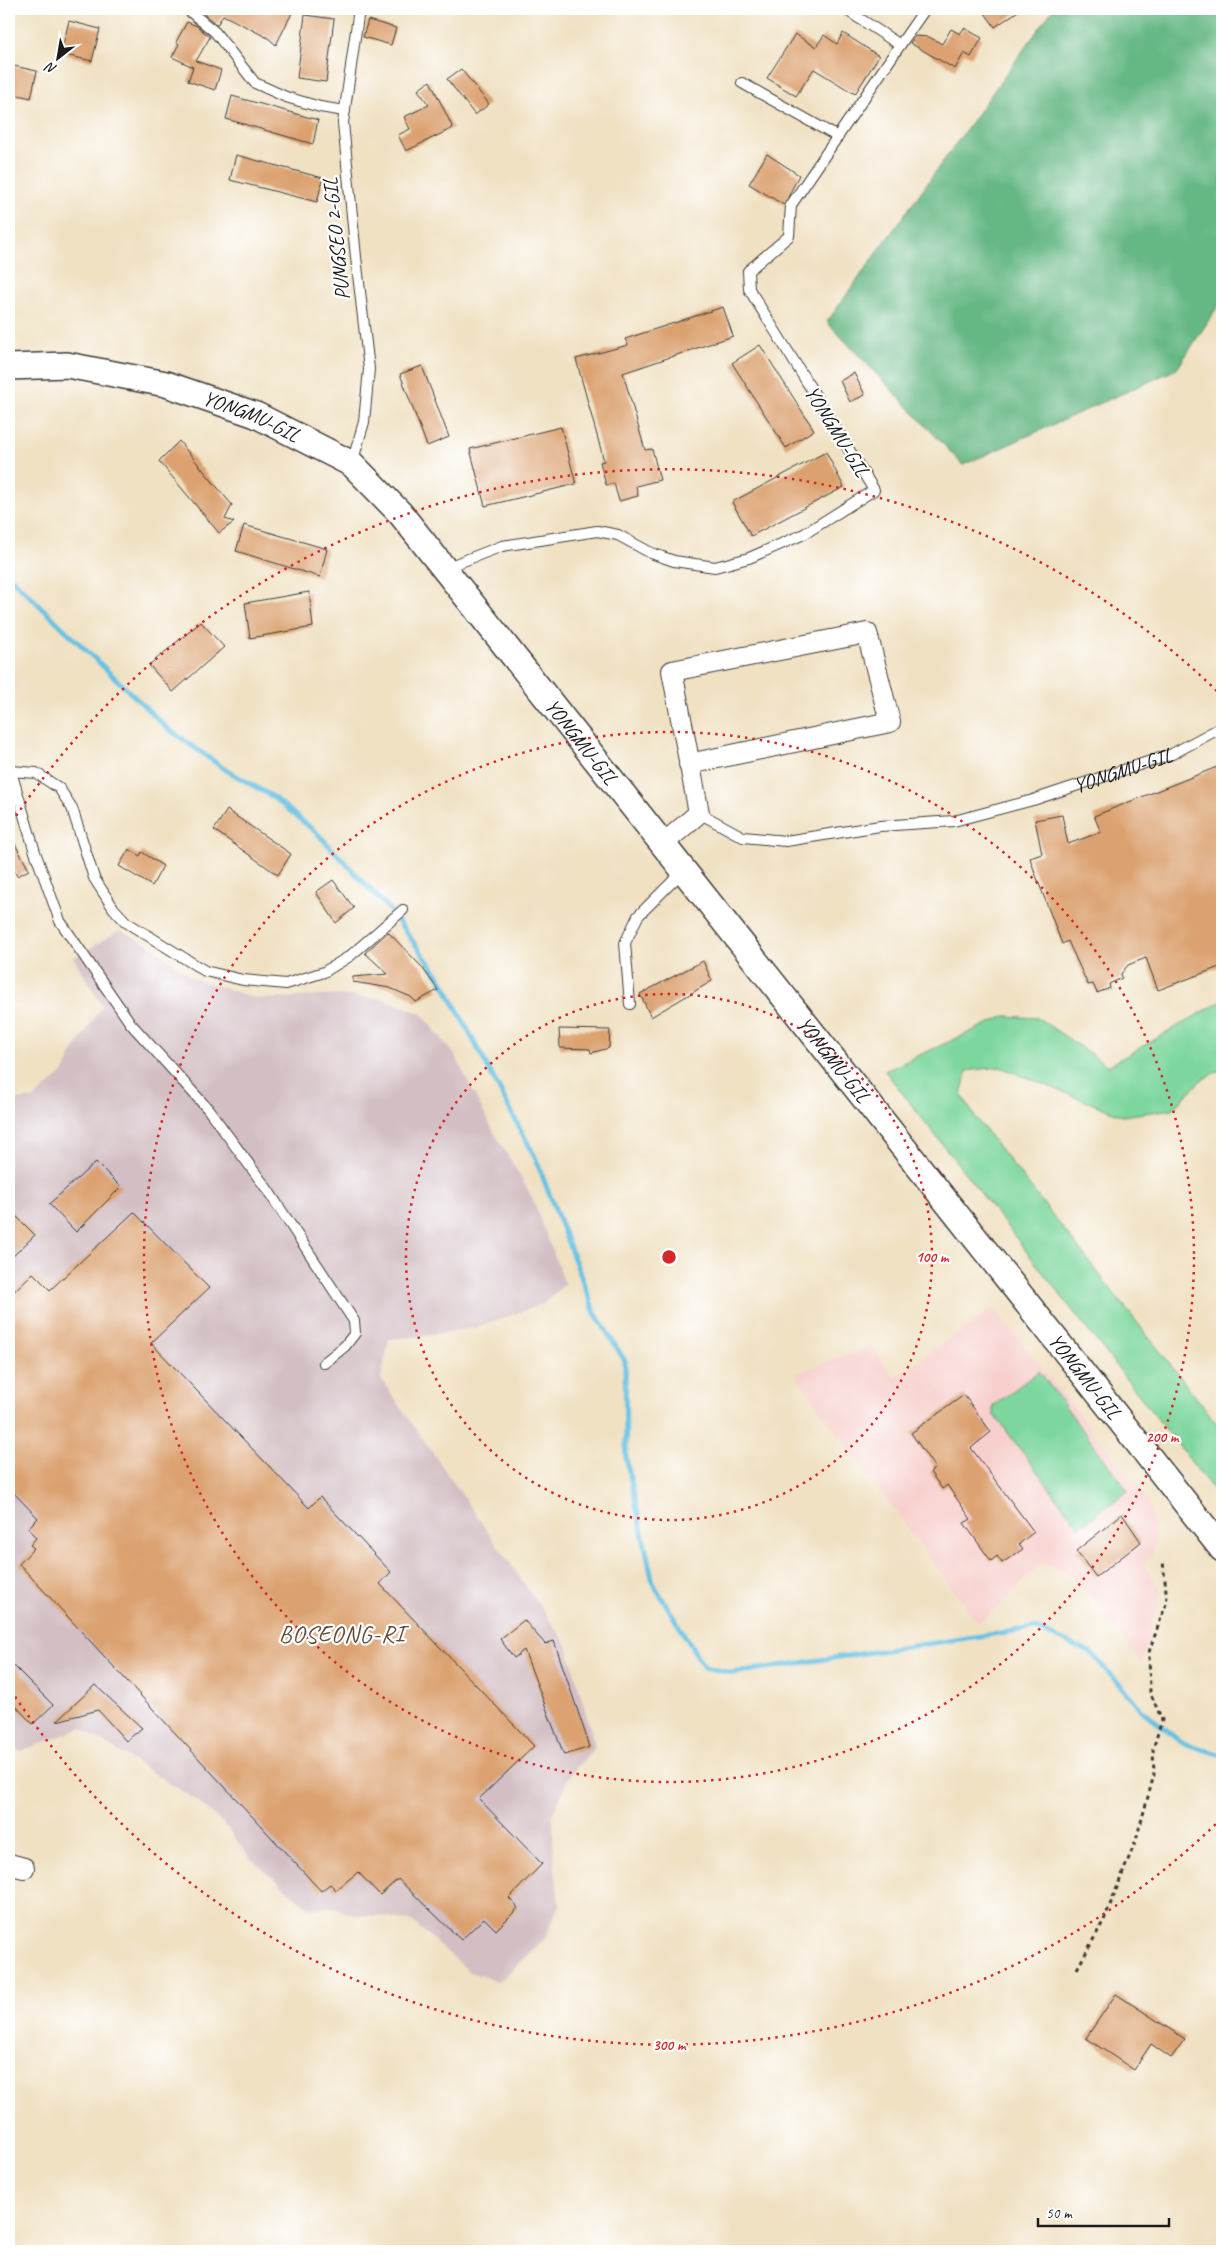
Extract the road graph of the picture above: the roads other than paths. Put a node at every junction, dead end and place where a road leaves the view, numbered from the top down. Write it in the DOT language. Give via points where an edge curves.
graph roads {
  1 [pos="187,9"];
  2 [pos="359,9"];
  3 [pos="845,9"];
  4 [pos="925,9"];
  5 [pos="900,45"];
  6 [pos="742,83"];
  7 [pos="345,111"];
  8 [pos="838,137"];
  9 [pos="9,368"];
  10 [pos="352,464"];
  11 [pos="444,568"];
  12 [pos="1222,727"];
  13 [pos="689,764"];
  14 [pos="10,768"];
  15 [pos="699,813"];
  16 [pos="663,844"];
  17 [pos="684,871"];
  18 [pos="401,912"];
  19 [pos="630,1004"];
  20 [pos="324,1362"];
  21 [pos="1222,1549"];
  1 -- 7 [label="lane" via="215,32 255,83 320,107"];
  2 -- 7 [label="lane, PUNGSEO 2-GIL"];
  3 -- 5 [label="lane"];
  4 -- 5 [label="lane, YONGMU-GIL"];
  5 -- 8 [label="lane, YONGMU-GIL"];
  6 -- 8 [label="lane"];
  7 -- 10 [label="lane, PUNGSEO 2-GIL" via="343,123 369,369 364,422"];
  8 -- 11 [label="lane, YONGMU-GIL" via="791,205 789,236 748,271 749,289 874,490 804,534 749,558 715,567 674,561 618,535 597,531 502,546"];
  9 -- 10 [label="street, YONGMU-GIL" via="67,365 166,384 256,415"];
  10 -- 11 [label="street, YONGMU-GIL" via="400,513"];
  11 -- 16 [label="street, YONGMU-GIL"];
  12 -- 15 [label="lane, YONGMU-GIL" via="1172,754 1033,800 954,821 880,826 786,841 743,837"];
  13 -- 13 [label="street" via="672,671 867,633 890,722"];
  13 -- 15 [label="street"];
  14 -- 18 [label="lane" via="36,774 59,788 72,808 94,878 126,922 205,971 243,980 286,984 324,972 350,956"];
  14 -- 20 [label="lane" via="60,921 131,1024 208,1109 267,1189 354,1321 355,1333 345,1346"];
  15 -- 16 [label="street"];
  16 -- 17 [label="street, YONGMU-GIL"];
  17 -- 19 [label="lane" via="638,916 625,942"];
  17 -- 21 [label="street, YONGMU-GIL"];
}
